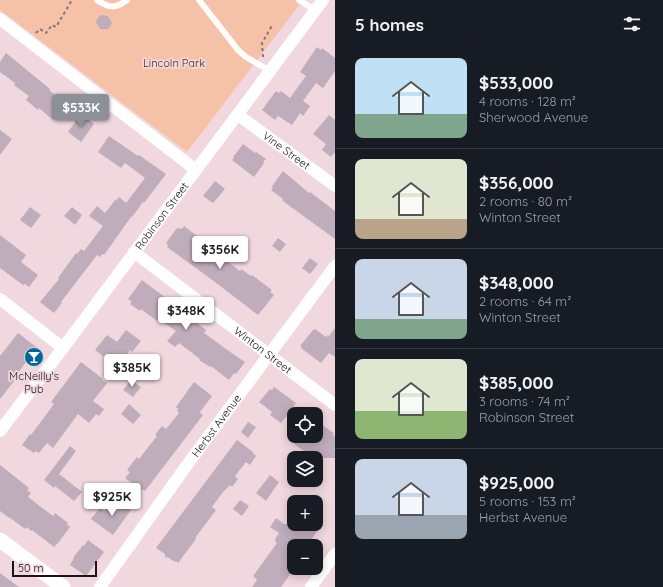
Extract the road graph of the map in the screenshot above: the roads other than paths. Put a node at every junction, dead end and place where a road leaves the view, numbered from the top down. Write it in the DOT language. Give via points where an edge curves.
graph roads {
  1 [pos="97,0"];
  2 [pos="127,0"];
  3 [pos="199,0"];
  4 [pos="299,0"];
  5 [pos="323,0"];
  6 [pos="315,10"];
  7 [pos="0,19"];
  8 [pos="270,71"];
  9 [pos="238,115"];
  10 [pos="196,170"];
  11 [pos="335,186"];
  12 [pos="134,252"];
  13 [pos="335,266"];
  14 [pos="0,299"];
  15 [pos="64,348"];
  16 [pos="269,355"];
  17 [pos="335,404"];
  18 [pos="0,431"];
  19 [pos="0,540"];
  20 [pos="335,554"];
  21 [pos="63,587"];
  22 [pos="100,587"];
  23 [pos="311,587"];
  1 -- 2 [label="lane" via="113,7"];
  3 -- 8 [label="lane" via="238,50"];
  4 -- 6 [label="lane"];
  5 -- 6 [label="street, Robinson Street"];
  6 -- 8 [label="street, Robinson Street"];
  7 -- 10 [label="street"];
  8 -- 9 [label="street, Robinson Street"];
  9 -- 10 [label="street, Robinson Street"];
  9 -- 11 [label="street, Vine Street"];
  10 -- 12 [label="street, Robinson Street"];
  12 -- 15 [label="street, Robinson Street"];
  12 -- 16 [label="street, Winton Street"];
  13 -- 16 [label="street, Herbst Avenue"];
  14 -- 15 [label="street"];
  15 -- 18 [label="street, Robinson Street"];
  16 -- 17 [label="street, Winton Street"];
  16 -- 22 [label="street, Herbst Avenue"];
  19 -- 21 [label="street"];
  20 -- 23 [label="street"];
}
